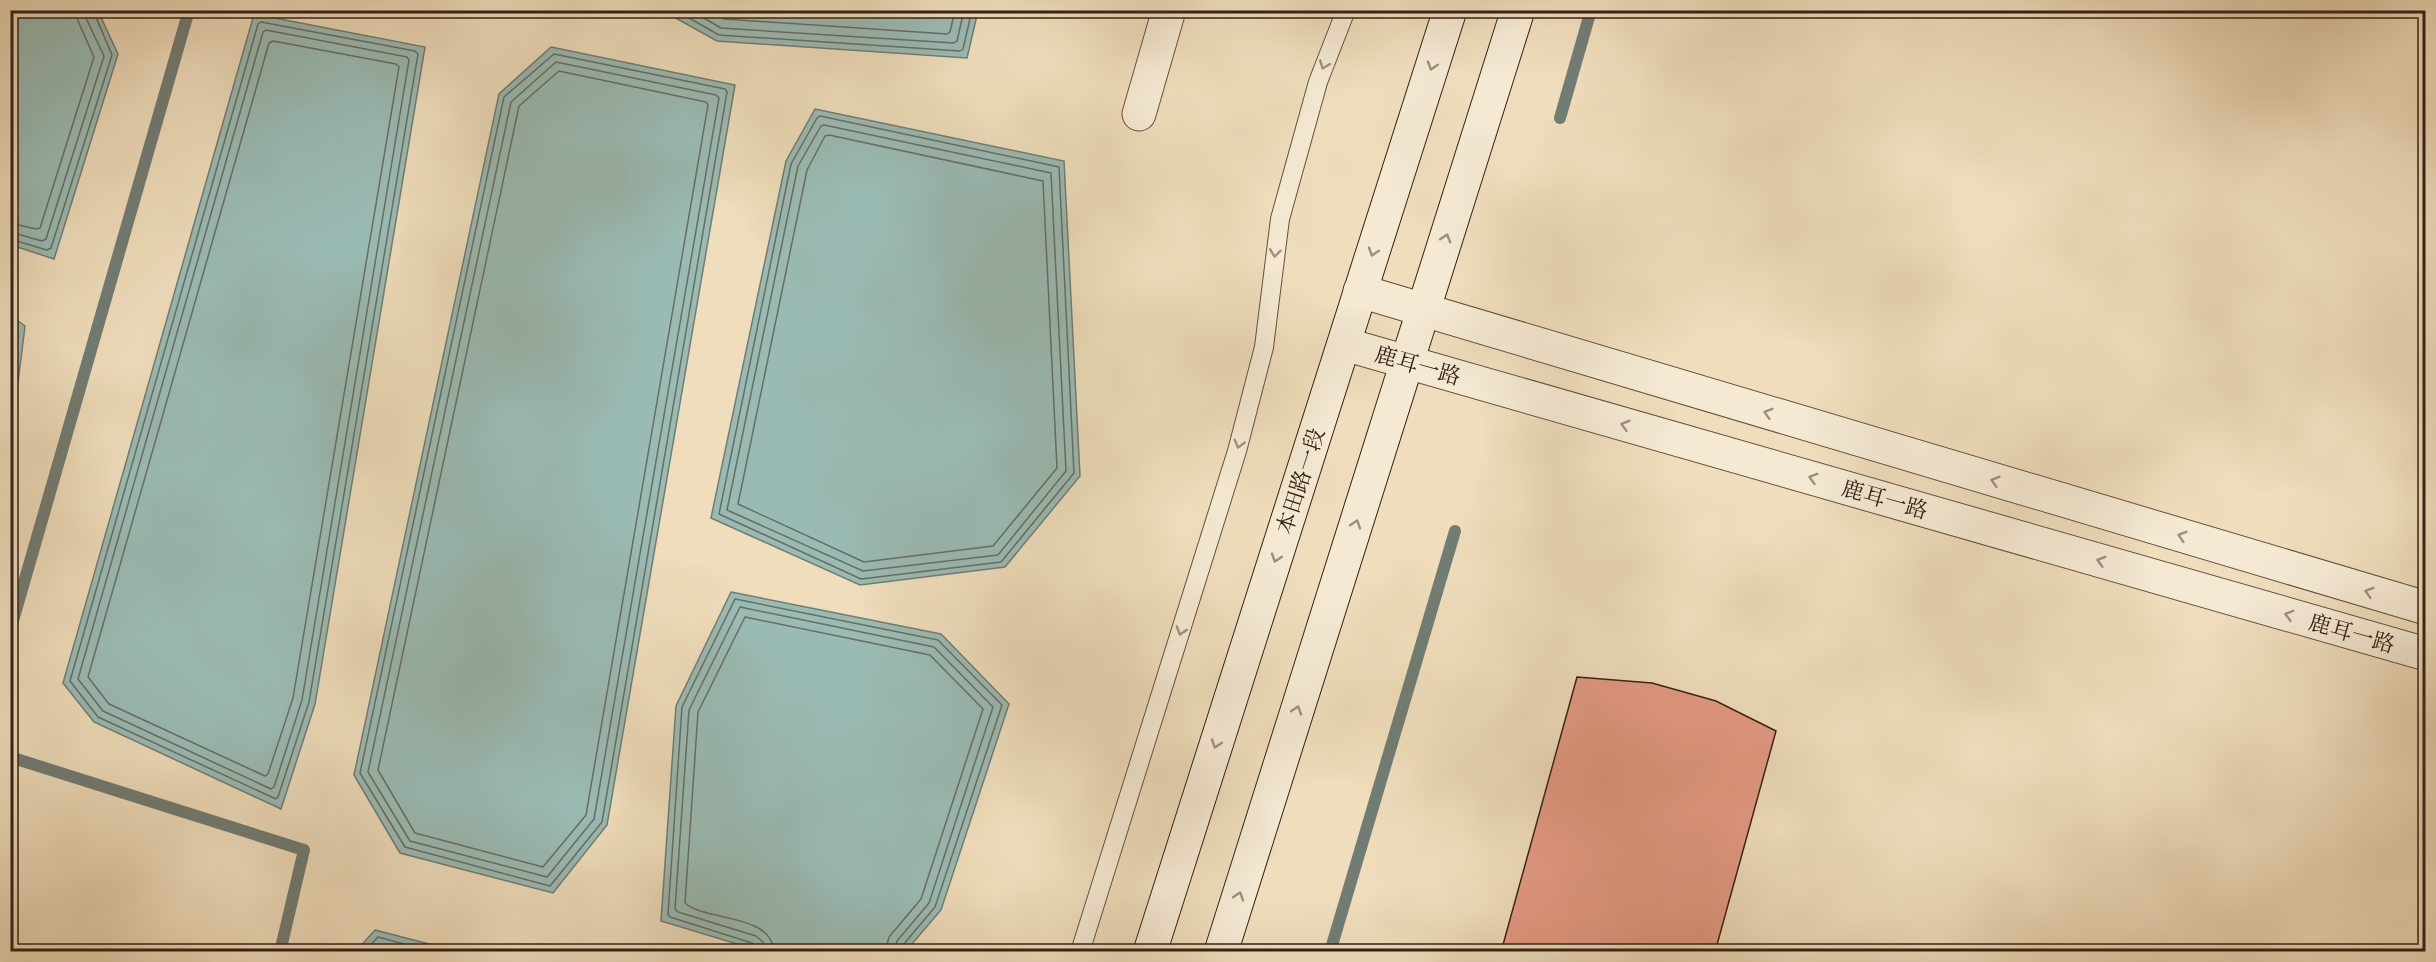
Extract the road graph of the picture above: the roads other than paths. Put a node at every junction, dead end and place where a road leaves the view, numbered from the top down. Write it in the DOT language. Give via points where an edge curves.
graph roads {
  1 [pos="1169,10"];
  2 [pos="1346,10"];
  3 [pos="1450,10"];
  4 [pos="1518,10"];
  5 [pos="1139,114"];
  6 [pos="1360,291"];
  7 [pos="1423,310"];
  8 [pos="1344,344"];
  9 [pos="1407,362"];
  10 [pos="2426,608"];
  11 [pos="2426,654"];
  12 [pos="1080,951"];
  13 [pos="1150,951"];
  14 [pos="1221,951"];
  1 -- 5 [label="street"];
  2 -- 12 [label="lane, one-way" via="1318,82 1280,219 1264,347 1237,452"];
  3 -- 6 [label="street, 本田路一段, one-way"];
  7 -- 4 [label="street, one-way"];
  6 -- 7 [label="street, 鹿耳一路"];
  6 -- 8 [label="street, 本田路一段"];
  7 -- 9 [label="street"];
  10 -- 7 [label="street, 鹿耳一路, one-way"];
  8 -- 9 [label="street, 鹿耳一路"];
  8 -- 13 [label="street, 本田路一段, one-way"];
  11 -- 9 [label="street, 鹿耳一路, one-way"];
  14 -- 9 [label="street, one-way"];
}
